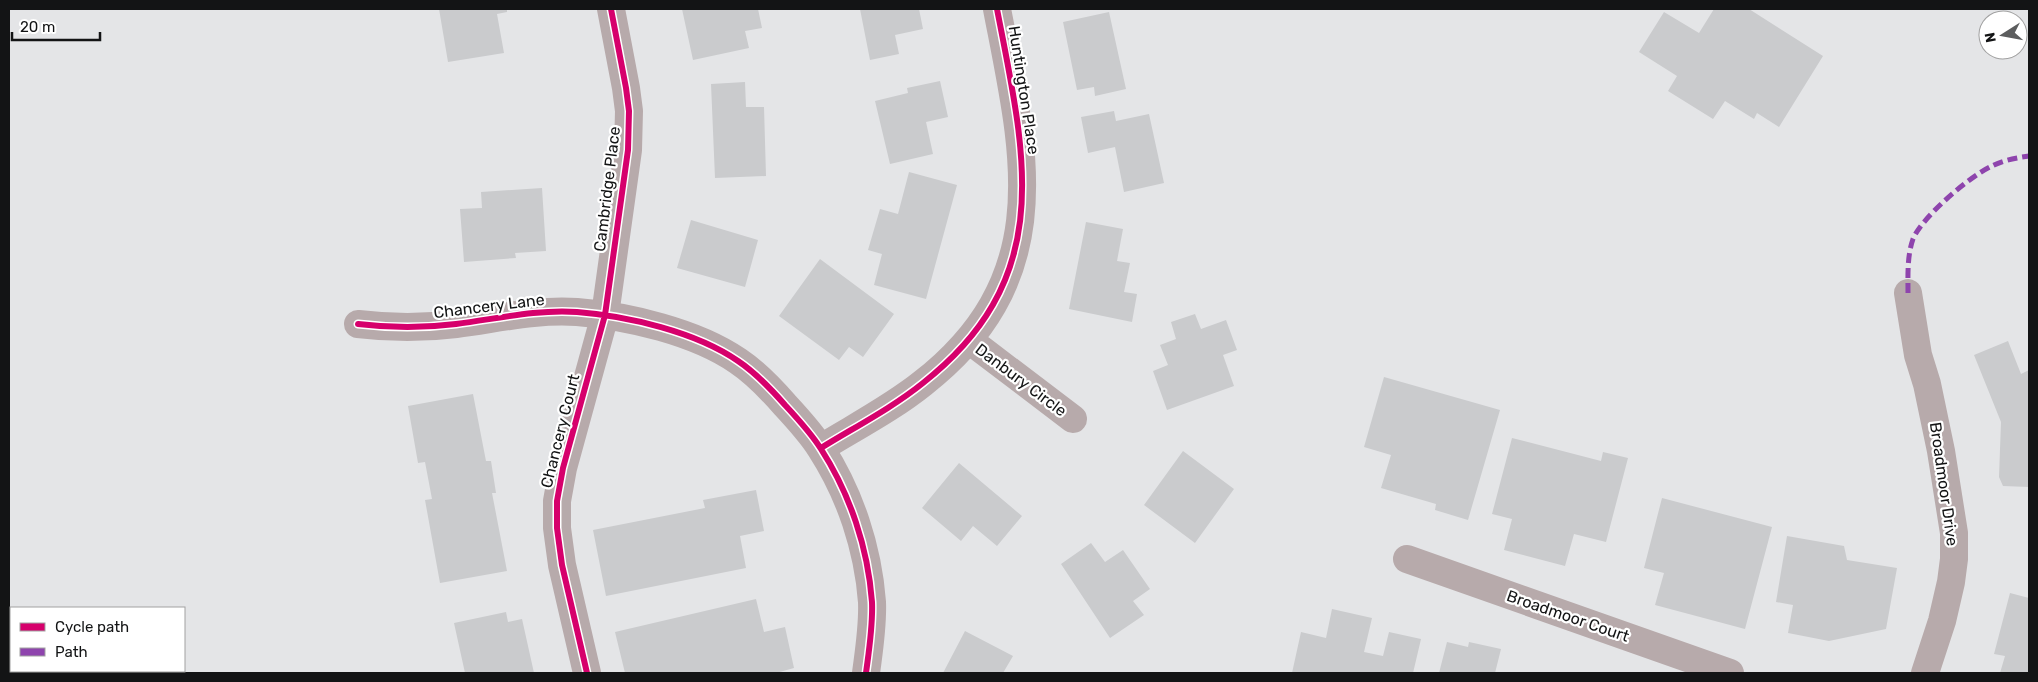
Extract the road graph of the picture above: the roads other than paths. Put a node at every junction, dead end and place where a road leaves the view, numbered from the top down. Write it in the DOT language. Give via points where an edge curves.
graph roads {
  1 [pos="611,9"];
  2 [pos="997,9"];
  3 [pos="1908,293"];
  4 [pos="605,314"];
  5 [pos="358,324"];
  6 [pos="969,340"];
  7 [pos="1073,419"];
  8 [pos="821,448"];
  9 [pos="1407,559"];
  10 [pos="587,673"];
  11 [pos="866,673"];
  12 [pos="1730,673"];
  13 [pos="1925,673"];
  1 -- 4 [label="street, Cambridge Place" via="626,88 629,131"];
  2 -- 6 [label="street, Huntington Place" via="1021,149 1021,215 1016,248 1005,281"];
  3 -- 13 [label="street, Broadmoor Drive" via="1918,355 1941,451 1954,533 1954,559 1946,602"];
  4 -- 5 [label="street, Chancery Lane" via="541,313 431,327"];
  4 -- 8 [label="street, Chancery Lane" via="661,327 737,360 761,379"];
  4 -- 10 [label="street, Chancery Court" via="557,500 562,565"];
  6 -- 7 [label="street, Danbury Circle"];
  6 -- 8 [label="street, Huntington Place" via="923,383"];
  8 -- 11 [label="street, Chancery Lane" via="848,503 861,538 868,572 872,603"];
  9 -- 12 [label="street, Broadmoor Court"];
}
